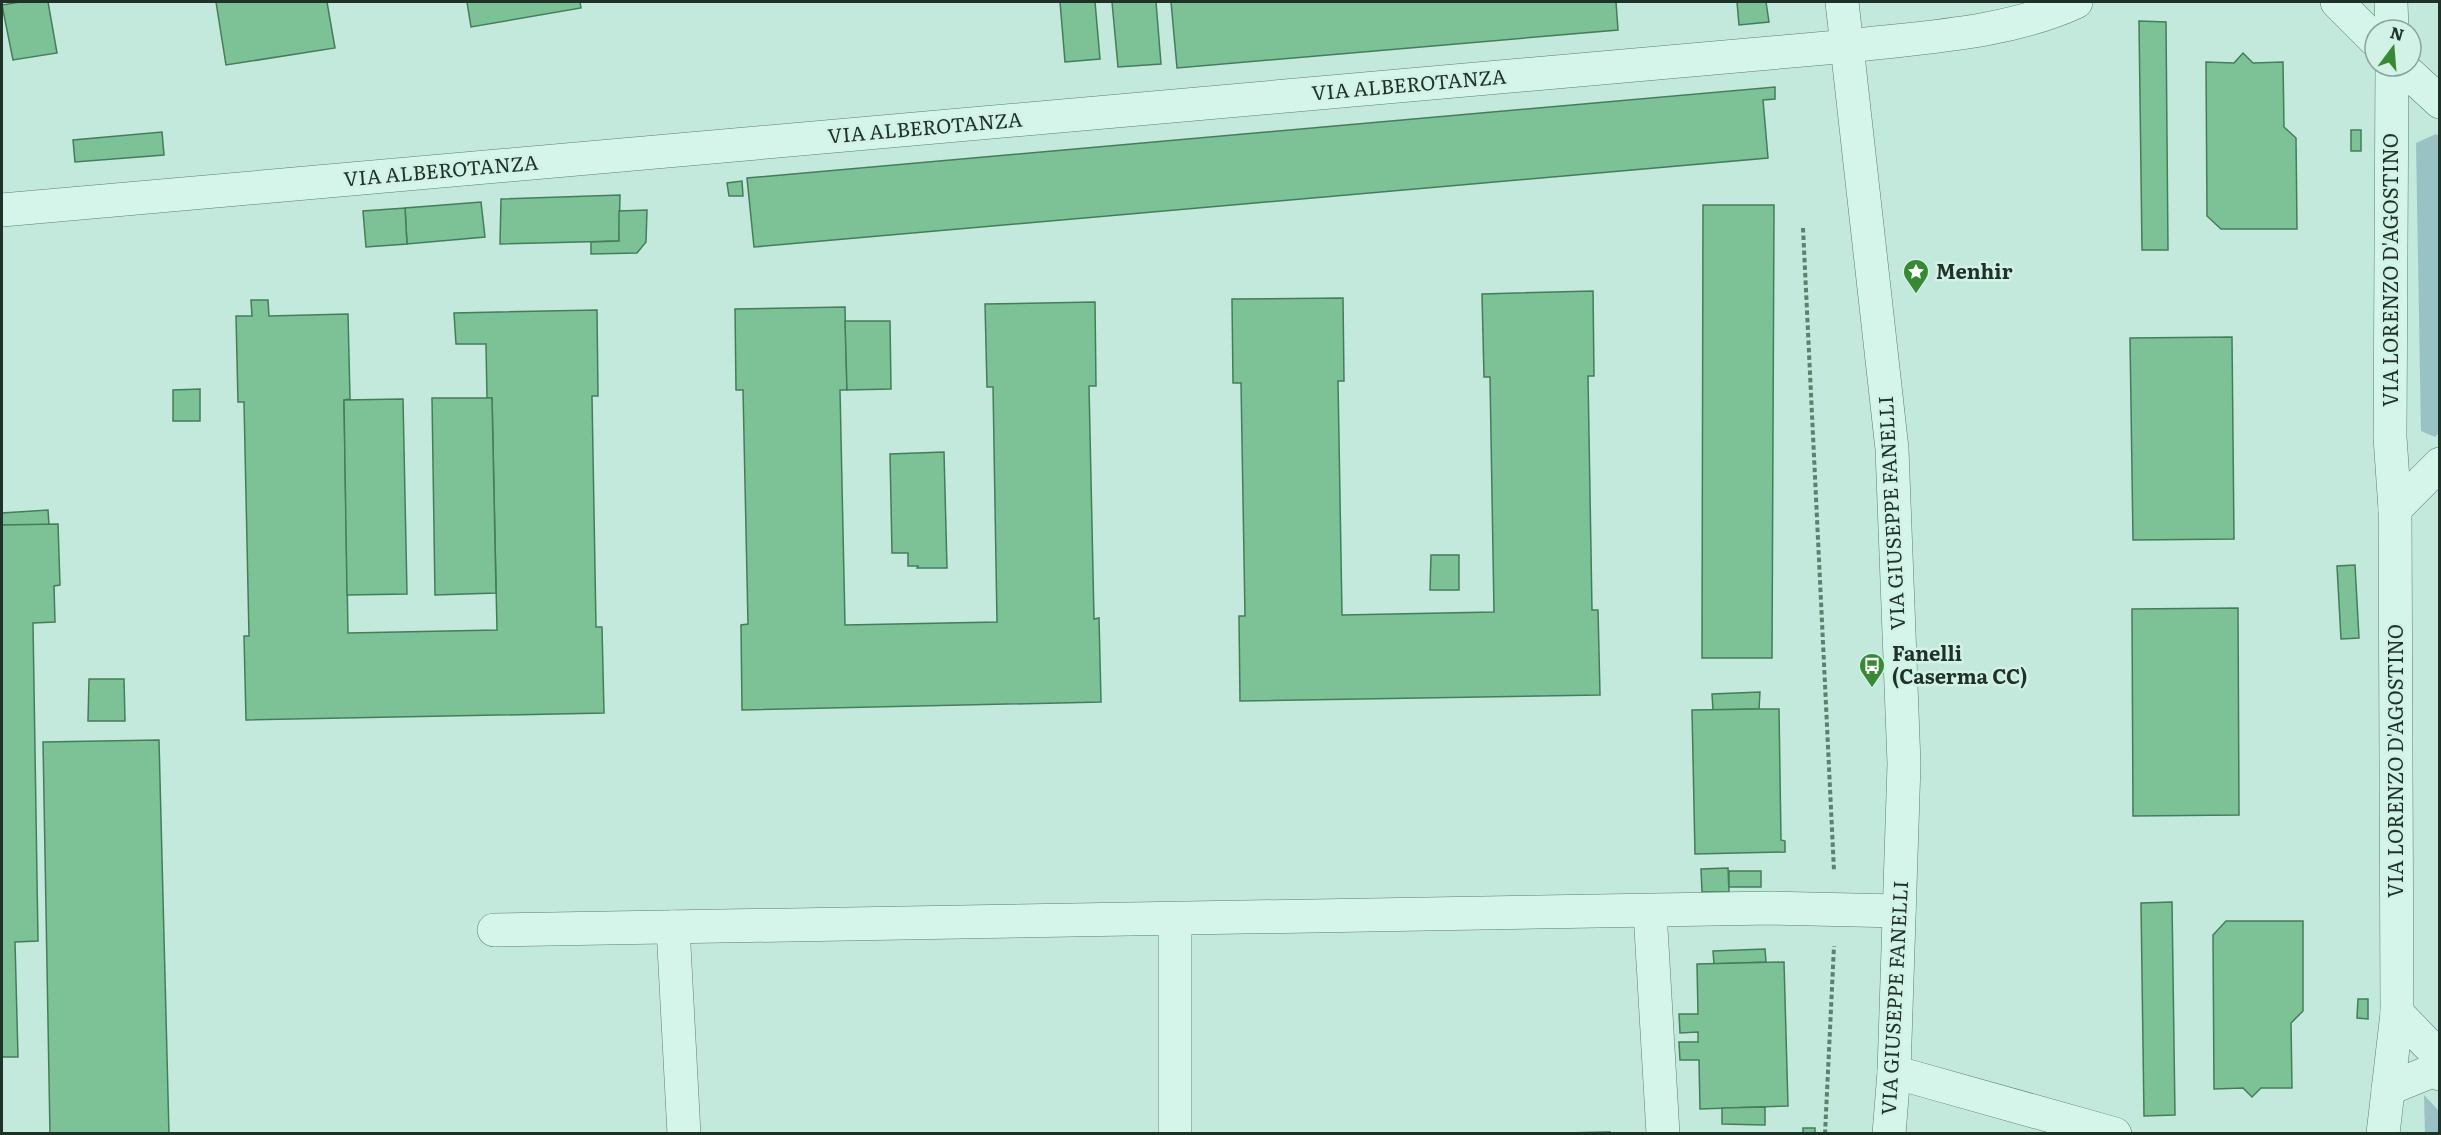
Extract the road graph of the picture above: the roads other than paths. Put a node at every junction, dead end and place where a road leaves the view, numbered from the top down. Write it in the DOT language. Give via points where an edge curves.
graph roads {
  1 [pos="1842,2"];
  2 [pos="2076,2"];
  3 [pos="2337,2"];
  4 [pos="2391,2"];
  5 [pos="2392,18"];
  6 [pos="2363,28"];
  7 [pos="1849,46"];
  8 [pos="2392,78"];
  9 [pos="2414,78"];
  10 [pos="2439,102"];
  11 [pos="2,210"];
  12 [pos="2439,464"];
  13 [pos="2395,509"];
  14 [pos="1650,911"];
  15 [pos="1899,911"];
  16 [pos="1175,919"];
  17 [pos="673,927"];
  18 [pos="494,930"];
  19 [pos="2397,1013"];
  20 [pos="2439,1057"];
  21 [pos="1894,1072"];
  22 [pos="2439,1074"];
  23 [pos="2388,1089"];
  24 [pos="684,1134"];
  25 [pos="1175,1134"];
  26 [pos="1663,1134"];
  27 [pos="1888,1134"];
  28 [pos="2115,1134"];
  29 [pos="2383,1134"];
  1 -- 7 [label="street, VIA GIUSEPPE FANELLI"];
  2 -- 7 [label="street, VIA ALBEROTANZA" via="2048,14 1957,33"];
  3 -- 6 [label="street"];
  4 -- 5 [label="street"];
  7 -- 11 [label="street, VIA ALBEROTANZA"];
  7 -- 15 [label="street, VIA GIUSEPPE FANELLI" via="1892,449 1904,765"];
  8 -- 13 [label="street, VIA LORENZO D'AGOSTINO" via="2390,437"];
  9 -- 10 [label="street"];
  12 -- 13 [label="street"];
  13 -- 19 [label="street, VIA LORENZO D'AGOSTINO"];
  14 -- 15 [label="street"];
  14 -- 16 [label="street"];
  14 -- 26 [label="street"];
  15 -- 21 [label="street, VIA GIUSEPPE FANELLI"];
  16 -- 17 [label="street"];
  16 -- 25 [label="street"];
  17 -- 18 [label="street"];
  17 -- 24 [label="street"];
  19 -- 20 [label="street"];
  19 -- 23 [label="street, VIA LORENZO D'AGOSTINO"];
  21 -- 27 [label="street, VIA GIUSEPPE FANELLI"];
  21 -- 28 [label="street"];
  22 -- 23 [label="street" via="2432,1071"];
  23 -- 29 [label="street, VIA LORENZO D'AGOSTINO"];
}
